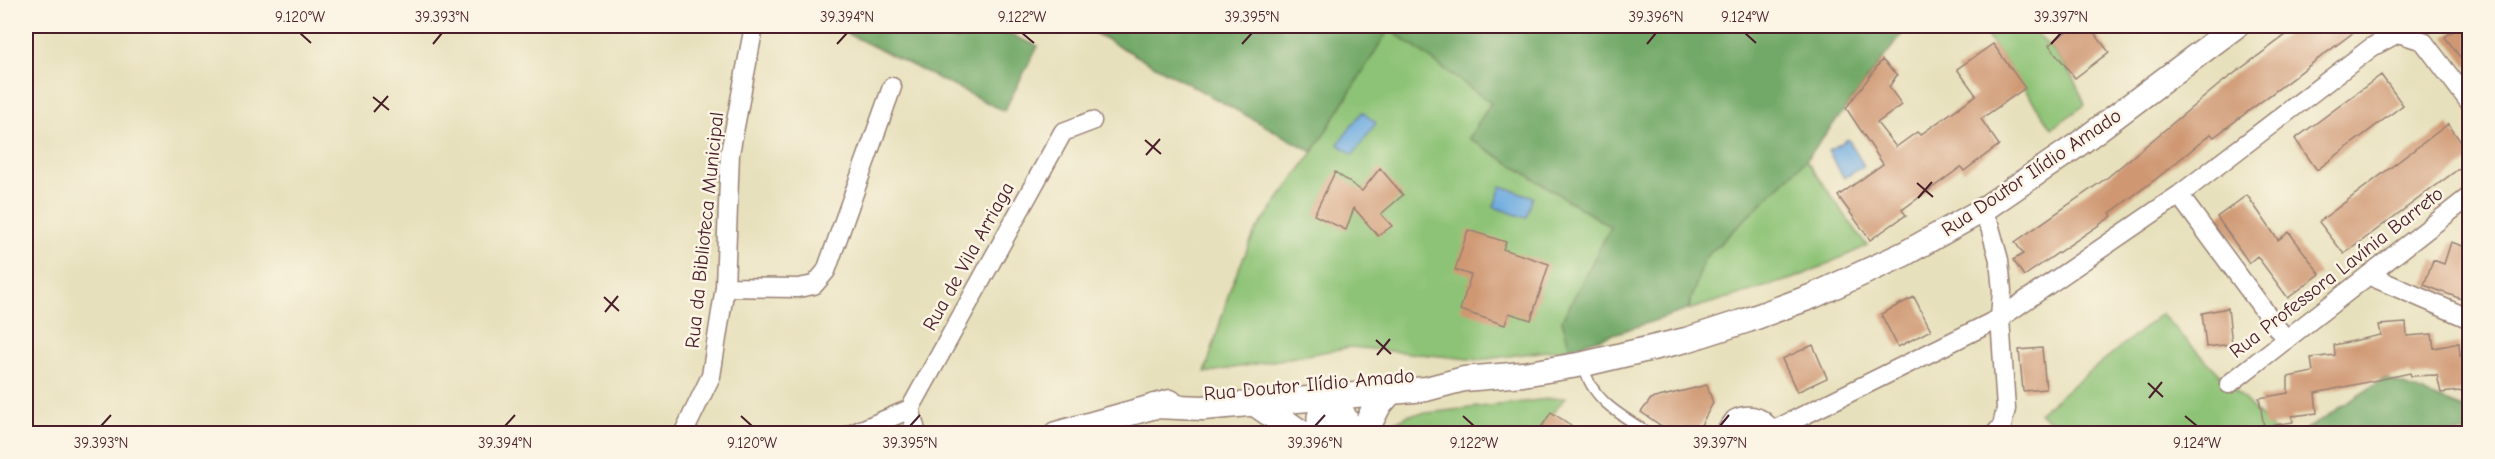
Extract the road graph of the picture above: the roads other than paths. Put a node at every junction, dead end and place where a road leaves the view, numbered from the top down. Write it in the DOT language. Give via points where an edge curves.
graph roads {
  1 [pos="754,26"];
  2 [pos="2236,26"];
  3 [pos="892,87"];
  4 [pos="2469,102"];
  5 [pos="1092,121"];
  6 [pos="2179,195"];
  7 [pos="2469,196"];
  8 [pos="1981,211"];
  9 [pos="2368,275"];
  10 [pos="725,287"];
  11 [pos="2000,318"];
  12 [pos="2469,319"];
  13 [pos="2286,340"];
  14 [pos="1584,364"];
  15 [pos="1464,379"];
  16 [pos="2229,384"];
  17 [pos="1328,387"];
  18 [pos="1390,391"];
  19 [pos="1256,403"];
  20 [pos="1154,406"];
  21 [pos="910,409"];
  22 [pos="1772,432"];
  23 [pos="919,433"];
  24 [pos="683,434"];
  25 [pos="852,434"];
  26 [pos="1056,434"];
  27 [pos="1301,434"];
  28 [pos="1321,434"];
  29 [pos="1351,434"];
  30 [pos="1364,434"];
  31 [pos="1651,434"];
  32 [pos="1724,434"];
  33 [pos="1995,434"];
  1 -- 10 [label="street, Rua da Biblioteca Municipal" via="730,153"];
  2 -- 8 [label="street, Rua Doutor Ilídio Amado" via="2076,146"];
  3 -- 10 [label="street" via="820,278 814,285 798,288"];
  4 -- 6 [label="street" via="2423,41 2398,33 2372,47"];
  5 -- 21 [label="street, Rua de Vila Arriaga" via="1063,132"];
  6 -- 11 [label="street"];
  6 -- 13 [label="street"];
  7 -- 9 [label="street, Rua Professora Lavínia Barreto"];
  8 -- 11 [label="street" via="1999,260"];
  8 -- 14 [label="street, Rua Doutor Ilídio Amado" via="1904,254 1813,296 1686,340"];
  9 -- 12 [label="street"];
  9 -- 13 [label="street, Rua Professora Lavínia Barreto"];
  10 -- 24 [label="street, Rua da Biblioteca Municipal" via="711,376"];
  11 -- 22 [label="street"];
  11 -- 33 [label="street" via="2006,409 2002,426"];
  13 -- 16 [label="street, Rua Professora Lavínia Barreto"];
  14 -- 15 [label="street, Rua Doutor Ilídio Amado"];
  14 -- 31 [label="lane" via="1594,391"];
  15 -- 17 [label="street, Rua Doutor Ilídio Amado" via="1428,373"];
  15 -- 18 [label="street, Rua Doutor Ilídio Amado" via="1426,389"];
  17 -- 18 [label="street, Rua Doutor Ilídio Amado"];
  17 -- 19 [label="street, Rua Doutor Ilídio Amado"];
  17 -- 20 [label="street, Rua Doutor Ilídio Amado" via="1203,393"];
  17 -- 28 [label="main road"];
  17 -- 29 [label="main road"];
  18 -- 30 [label="main road" via="1377,406"];
  19 -- 20 [label="street, Rua Doutor Ilídio Amado" via="1203,408"];
  19 -- 27 [label="main road"];
  20 -- 26 [label="street, Rua Doutor Ilídio Amado"];
  21 -- 23 [label="street"];
  21 -- 25 [label="street"];
  22 -- 32 [label="street" via="1760,418 1743,416 1728,424"];
}
